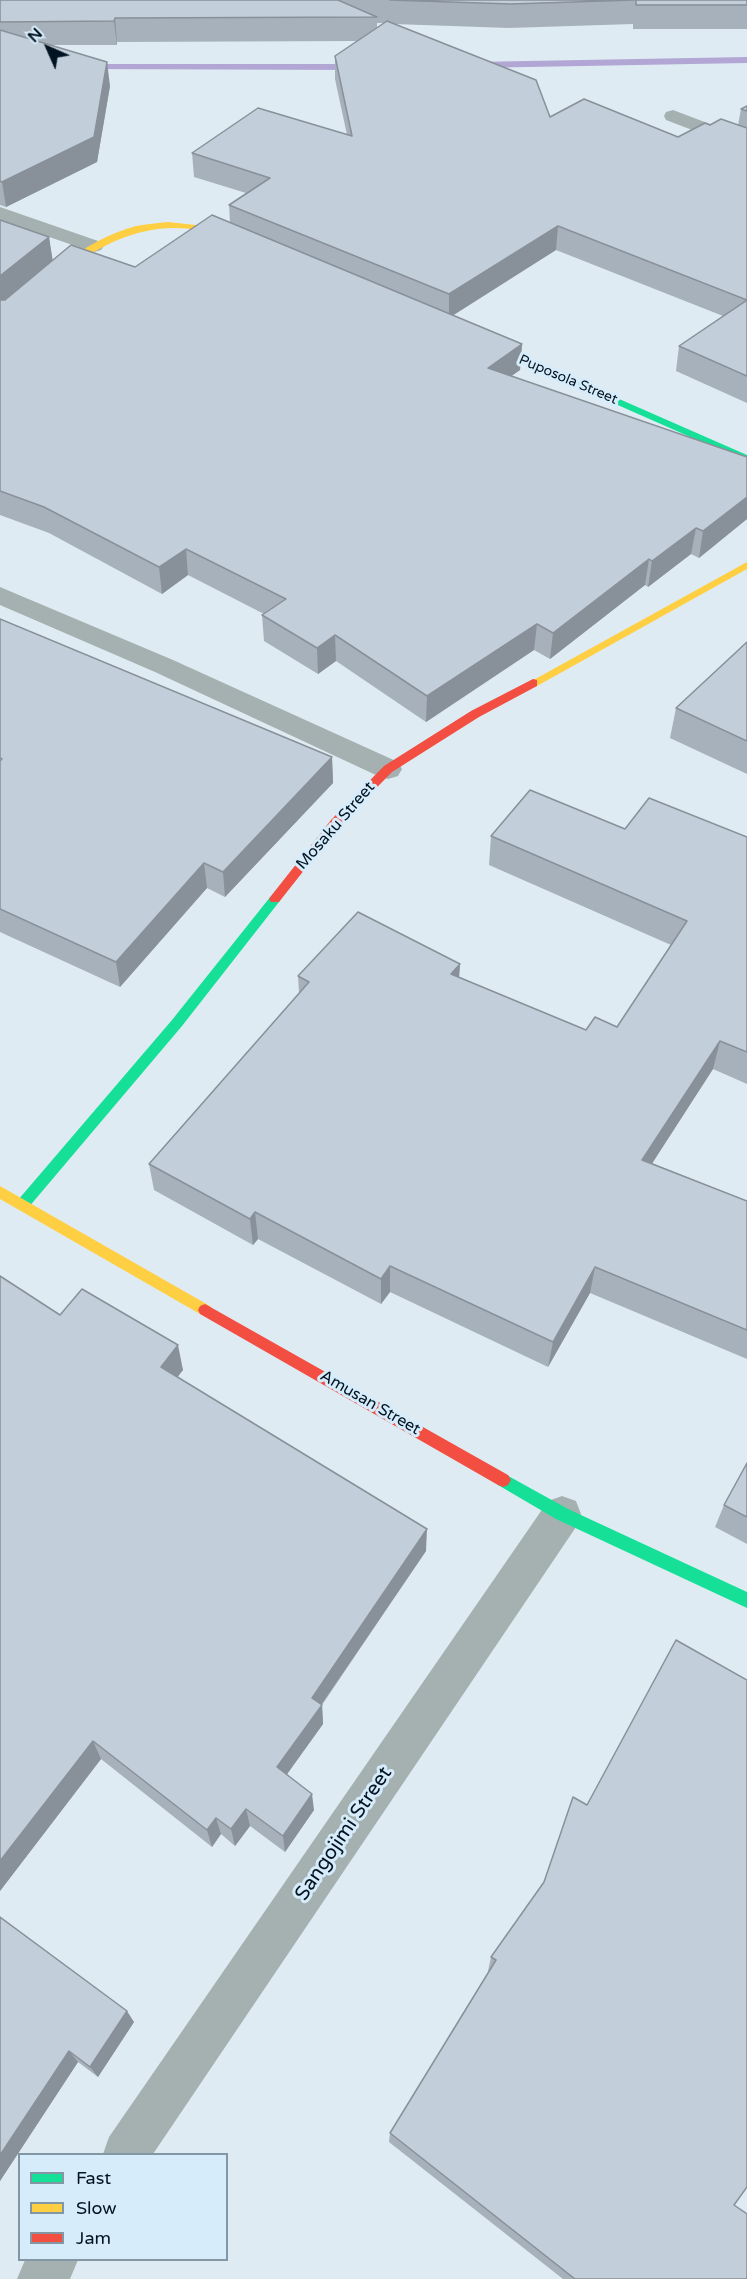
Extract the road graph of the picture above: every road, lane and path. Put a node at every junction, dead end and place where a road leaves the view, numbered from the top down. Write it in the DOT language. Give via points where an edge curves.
graph roads {
  1 [pos="673,116"];
  2 [pos="747,145"];
  3 [pos="0,213"];
  4 [pos="248,245"];
  5 [pos="94,246"];
  6 [pos="0,319"];
  7 [pos="468,336"];
  8 [pos="747,459"];
  9 [pos="747,565"];
  10 [pos="0,595"];
  11 [pos="388,769"];
  12 [pos="0,1192"];
  13 [pos="23,1204"];
  14 [pos="562,1514"];
  15 [pos="747,1600"];
  16 [pos="127,2153"];
  17 [pos="53,2261"];
  18 [pos="41,2279"];
  1 -- 2 [label="street"];
  3 -- 5 [label="street"];
  4 -- 5 [label="street" via="204,227 160,223 126,230"];
  5 -- 6 [label="street"];
  7 -- 8 [label="street, Puposola Street"];
  9 -- 11 [label="street, Mosaku Street" via="475,714"];
  10 -- 11 [label="street"];
  11 -- 13 [label="street, Mosaku Street" via="335,823 177,1023"];
  12 -- 13 [label="street, Amusan Street"];
  13 -- 14 [label="street, Amusan Street"];
  14 -- 15 [label="street, Amusan Street"];
  14 -- 16 [label="street, Sangojimi Street"];
  17 -- 18 [label="street"];
}
